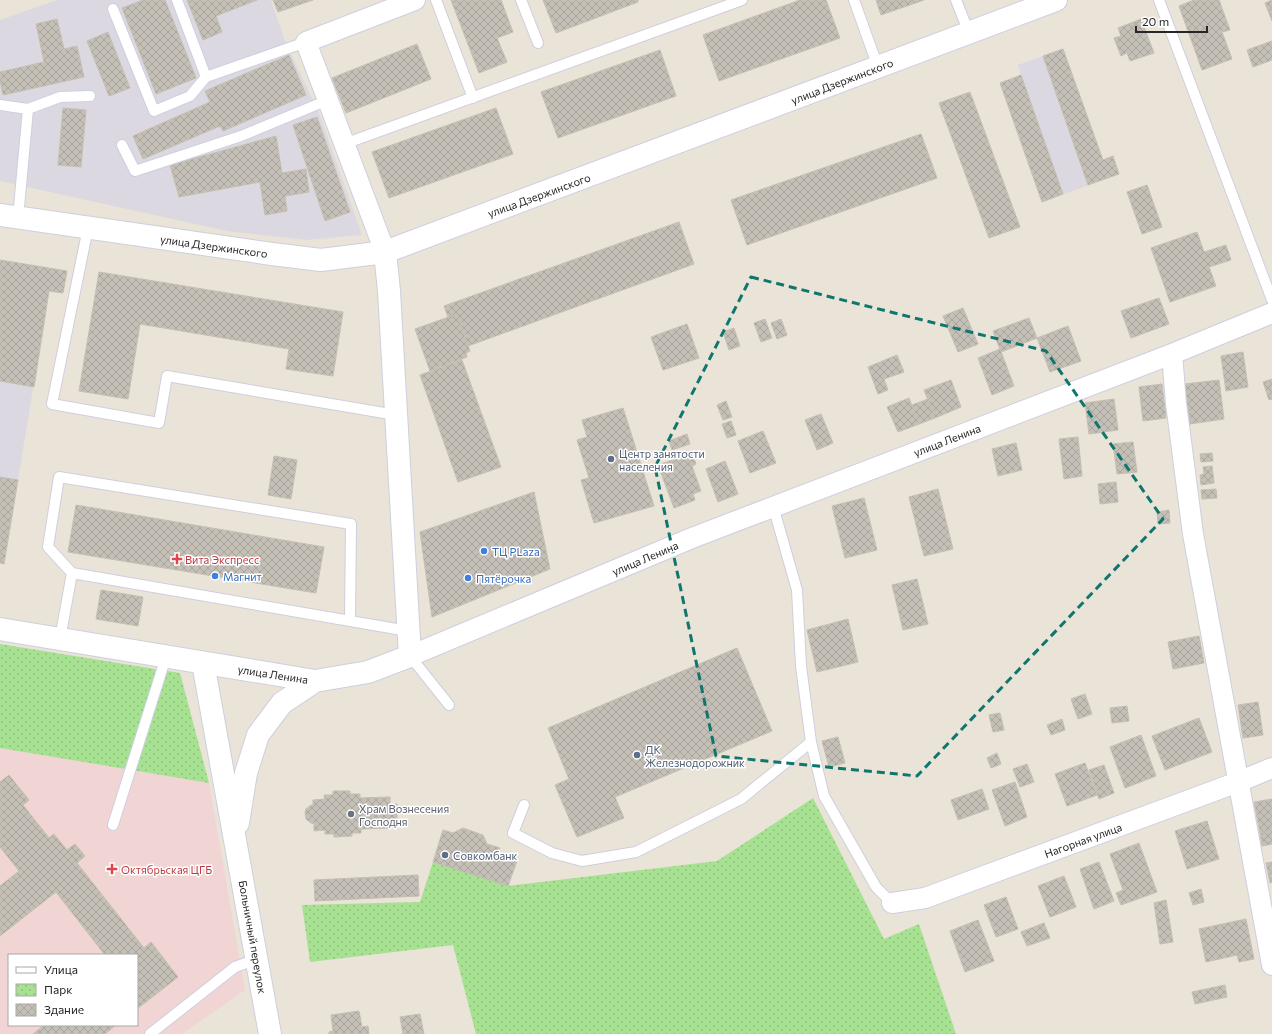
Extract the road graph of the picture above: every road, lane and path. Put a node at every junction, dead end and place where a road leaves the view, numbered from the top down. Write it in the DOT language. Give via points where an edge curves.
graph roads {
  1 [pos="177,0"];
  2 [pos="414,0"];
  3 [pos="436,0"];
  4 [pos="521,0"];
  5 [pos="742,0"];
  6 [pos="854,0"];
  7 [pos="956,0"];
  8 [pos="1056,0"];
  9 [pos="1159,0"];
  10 [pos="113,9"];
  11 [pos="969,33"];
  12 [pos="306,42"];
  13 [pos="538,43"];
  14 [pos="878,67"];
  15 [pos="206,77"];
  16 [pos="90,96"];
  17 [pos="473,98"];
  18 [pos="328,100"];
  19 [pos="0,105"];
  20 [pos="28,109"];
  21 [pos="122,144"];
  22 [pos="344,144"];
  23 [pos="9,216"];
  24 [pos="88,228"];
  25 [pos="385,252"];
  26 [pos="1272,300"];
  27 [pos="1272,313"];
  28 [pos="1172,354"];
  29 [pos="396,415"];
  30 [pos="774,506"];
  31 [pos="72,573"];
  32 [pos="350,620"];
  33 [pos="0,629"];
  34 [pos="408,631"];
  35 [pos="60,639"];
  36 [pos="410,656"];
  37 [pos="166,657"];
  38 [pos="203,663"];
  39 [pos="315,681"];
  40 [pos="448,705"];
  41 [pos="811,742"];
  42 [pos="1272,768"];
  43 [pos="1238,782"];
  44 [pos="524,805"];
  45 [pos="113,825"];
  46 [pos="235,841"];
  47 [pos="892,903"];
  48 [pos="257,959"];
  49 [pos="1272,965"];
  50 [pos="150,1034"];
  51 [pos="270,1034"];
  1 -- 15 [label="lane"];
  2 -- 12 [label="street"];
  3 -- 17 [label="lane"];
  4 -- 13 [label="lane"];
  5 -- 17 [label="lane"];
  6 -- 14 [label="lane"];
  7 -- 11 [label="lane"];
  8 -- 11 [label="street, улица Дзержинского"];
  9 -- 26 [label="lane"];
  10 -- 15 [label="lane" via="154,111 190,96"];
  11 -- 14 [label="street, улица Дзержинского"];
  12 -- 15 [label="lane"];
  12 -- 18 [label="street"];
  14 -- 25 [label="street, улица Дзержинского"];
  16 -- 20 [label="lane" via="60,97"];
  17 -- 22 [label="lane"];
  18 -- 21 [label="lane" via="241,136 136,171"];
  18 -- 22 [label="street"];
  19 -- 20 [label="lane"];
  20 -- 23 [label="lane"];
  22 -- 25 [label="street"];
  23 -- 24 [label="street, улица Дзержинского"];
  24 -- 25 [label="street, улица Дзержинского" via="321,260"];
  24 -- 29 [label="lane" via="52,404 159,423 167,376"];
  25 -- 29 [label="street"];
  27 -- 28 [label="street, улица Ленина"];
  28 -- 30 [label="street, улица Ленина"];
  28 -- 43 [label="street" via="1193,534"];
  29 -- 34 [label="street"];
  30 -- 36 [label="street, улица Ленина"];
  30 -- 41 [label="lane" via="797,590 801,666"];
  31 -- 32 [label="lane"];
  31 -- 32 [label="lane" via="48,547 59,477 351,524"];
  31 -- 35 [label="lane"];
  32 -- 34 [label="lane"];
  33 -- 35 [label="street, улица Ленина"];
  34 -- 36 [label="street"];
  35 -- 37 [label="street, улица Ленина"];
  36 -- 39 [label="street, улица Ленина" via="368,672"];
  36 -- 40 [label="lane"];
  37 -- 38 [label="street, улица Ленина"];
  37 -- 45 [label="lane"];
  38 -- 39 [label="street, улица Ленина"];
  38 -- 46 [label="street, Больничный переулок"];
  39 -- 46 [label="street, Больничный переулок" via="282,703 258,735 246,773"];
  41 -- 44 [label="lane" via="740,799 636,852 582,862 552,854 513,833"];
  41 -- 47 [label="lane" via="824,796 876,887"];
  42 -- 43 [label="street, Нагорная улица"];
  43 -- 47 [label="street, Нагорная улица" via="925,898"];
  43 -- 49 [label="street"];
  46 -- 48 [label="street, Больничный переулок"];
  48 -- 50 [label="lane" via="235,967"];
  48 -- 51 [label="street, Больничный переулок"];
}
